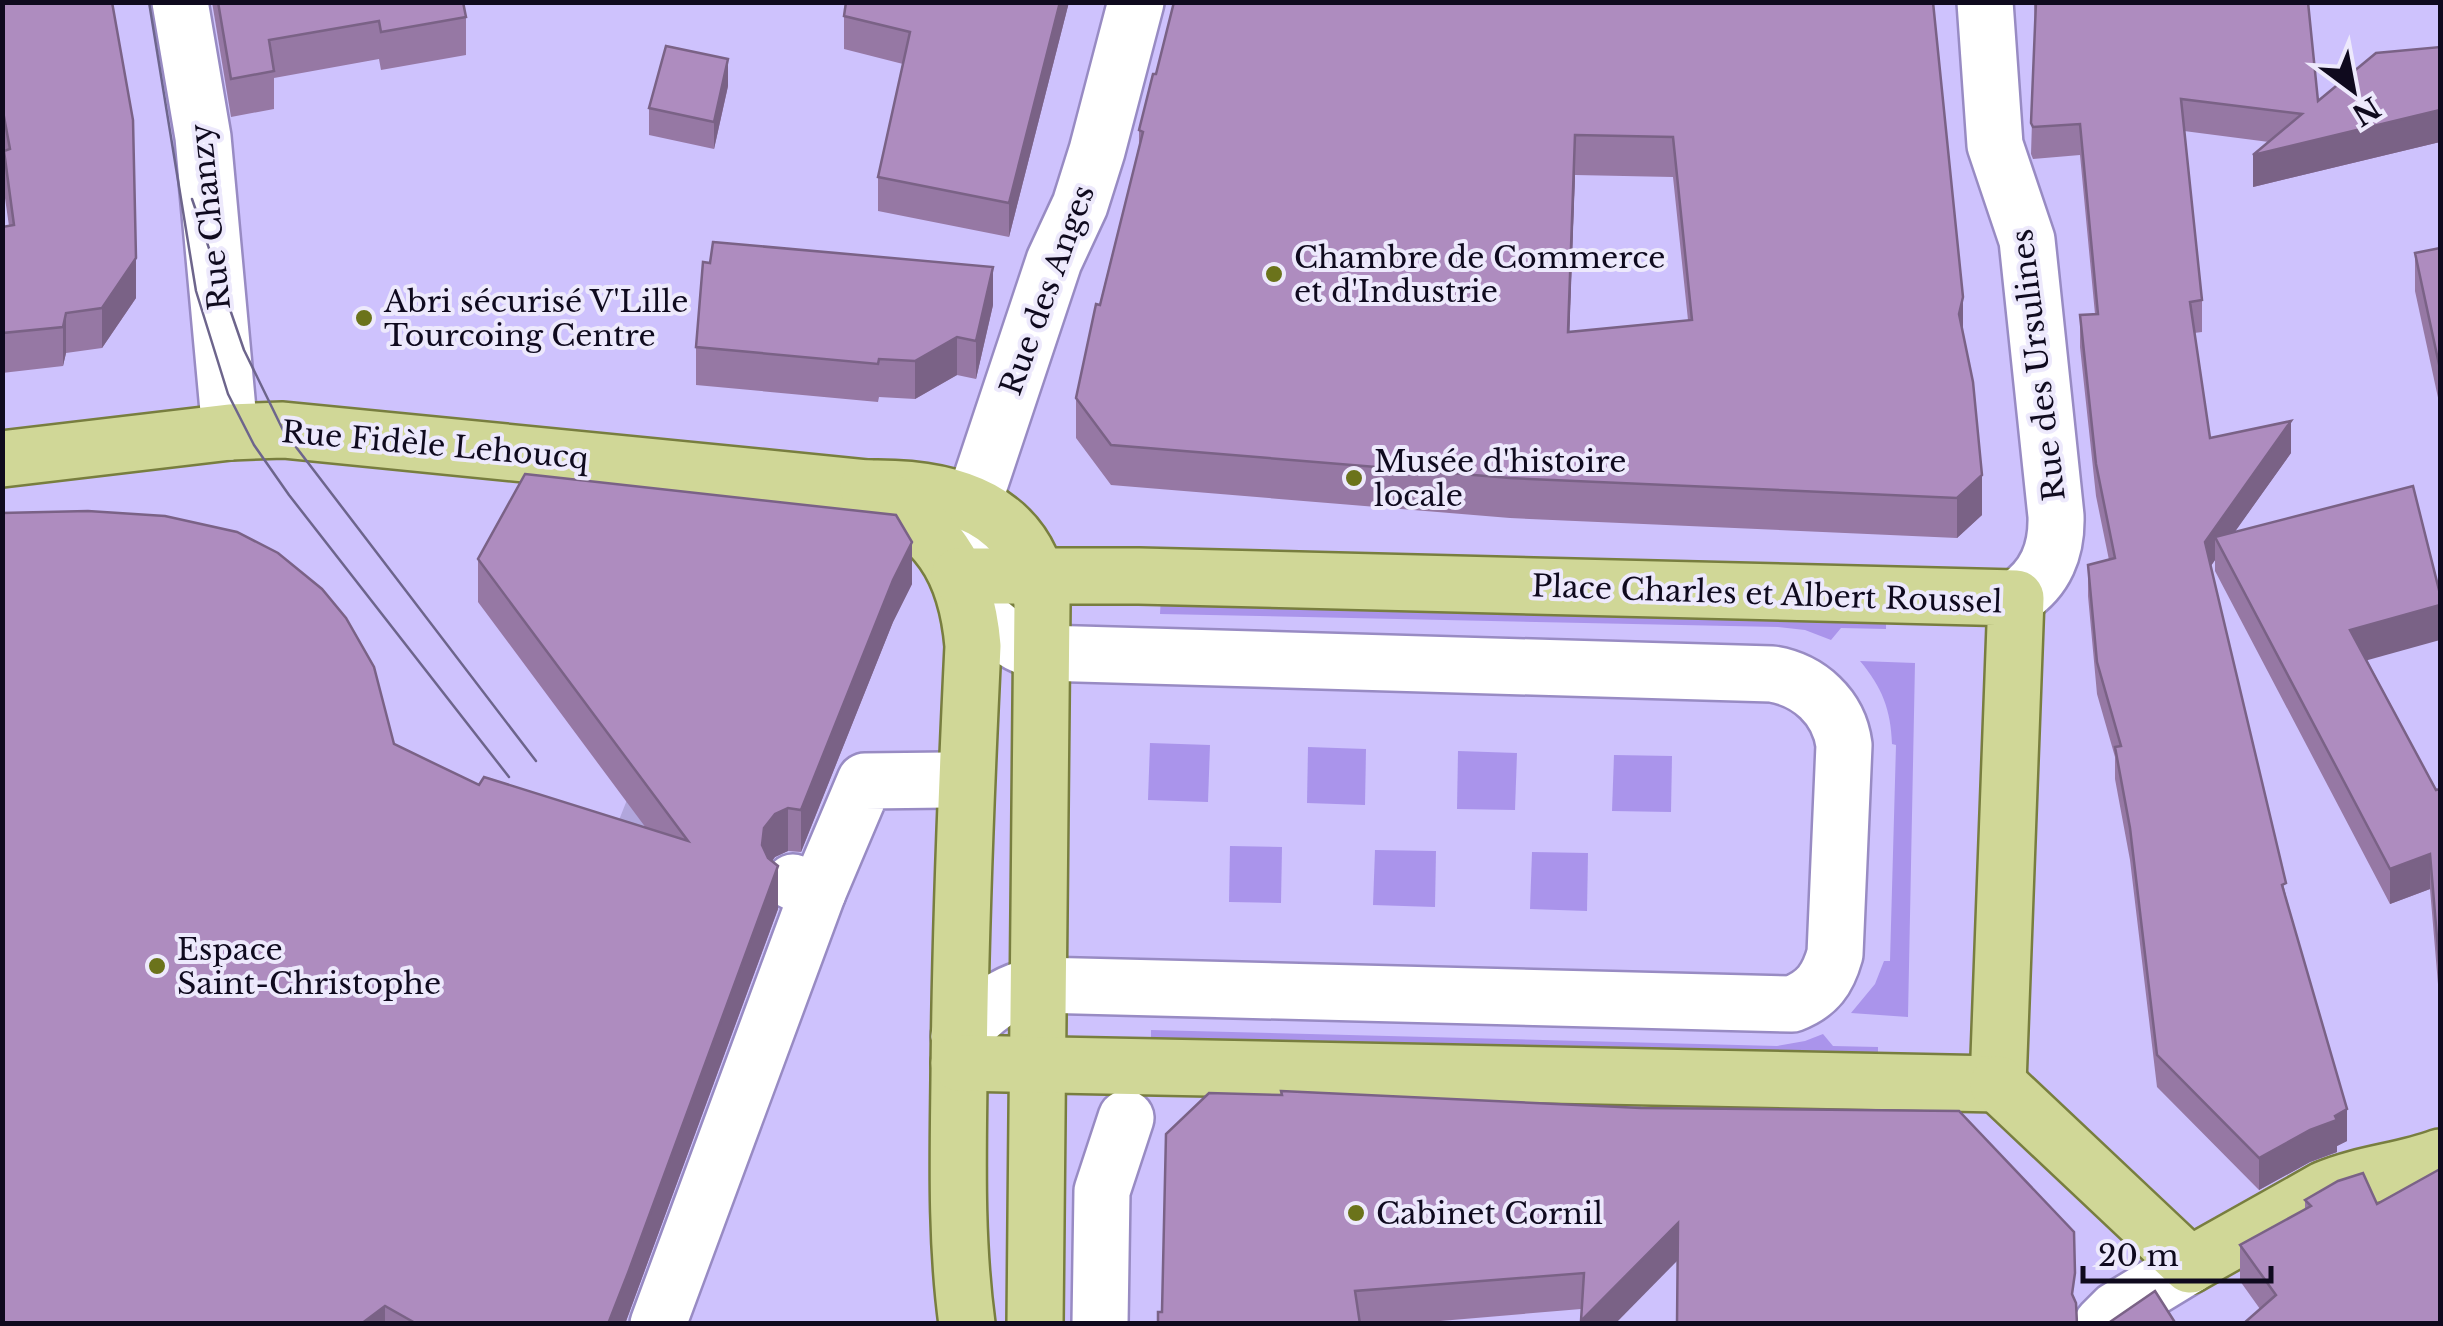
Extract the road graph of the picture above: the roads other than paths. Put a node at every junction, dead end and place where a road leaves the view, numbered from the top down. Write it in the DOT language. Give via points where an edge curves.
graph roads {
  1 [pos="180,2"];
  2 [pos="1136,2"];
  3 [pos="1985,2"];
  4 [pos="230,432"];
  5 [pos="2,459"];
  6 [pos="868,488"];
  7 [pos="973,504"];
  8 [pos="1036,576"];
  9 [pos="963,590"];
  10 [pos="2016,598"];
  11 [pos="1044,654"];
  12 [pos="947,780"];
  13 [pos="1040,985"];
  14 [pos="959,1050"];
  15 [pos="1039,1064"];
  16 [pos="1998,1084"];
  17 [pos="1126,1118"];
  18 [pos="2440,1157"];
  19 [pos="2190,1265"];
  20 [pos="658,1324"];
  21 [pos="967,1324"];
  22 [pos="1035,1324"];
  23 [pos="1100,1324"];
  24 [pos="2102,1324"];
  1 -- 4 [label="street, Rue Chanzy" via="203,136"];
  2 -- 7 [label="street, Rue des Anges" via="1080,205 1054,260"];
  3 -- 10 [label="street, Rue des Ursulines" via="1995,144 2027,240 2056,516 2049,561"];
  4 -- 5 [label="main road, Rue Fidèle Lehoucq"];
  4 -- 6 [label="main road, Rue Fidèle Lehoucq" via="356,436"];
  6 -- 7 [label="main road, Rue Fidèle Lehoucq" via="928,490"];
  6 -- 9 [label="main road, Rue Fidèle Lehoucq" via="926,528"];
  7 -- 8 [label="main road" via="1010,532"];
  7 -- 9 [label="street, Rue des Anges"];
  8 -- 9 [label="main road, Place Charles et Albert Roussel"];
  8 -- 10 [label="main road, Place Charles et Albert Roussel"];
  8 -- 11 [label="main road"];
  9 -- 11 [label="street" via="1005,637"];
  9 -- 14 [label="main road" via="973,646"];
  10 -- 16 [label="main road, Place Charles et Albert Roussel"];
  11 -- 13 [label="main road"];
  11 -- 13 [label="street" via="1772,674 1820,697 1838,721 1844,745 1835,954 1824,983 1792,1004"];
  12 -- 20 [label="street" via="865,781 806,887"];
  13 -- 14 [label="street" via="984,1008"];
  13 -- 15 [label="main road"];
  14 -- 15 [label="main road"];
  14 -- 21 [label="main road" via="958,1234"];
  15 -- 16 [label="main road"];
  15 -- 22 [label="main road"];
  16 -- 19 [label="main road"];
  17 -- 23 [label="street" via="1102,1191"];
  18 -- 19 [label="main road" via="2325,1189"];
  19 -- 24 [label="street"];
}
